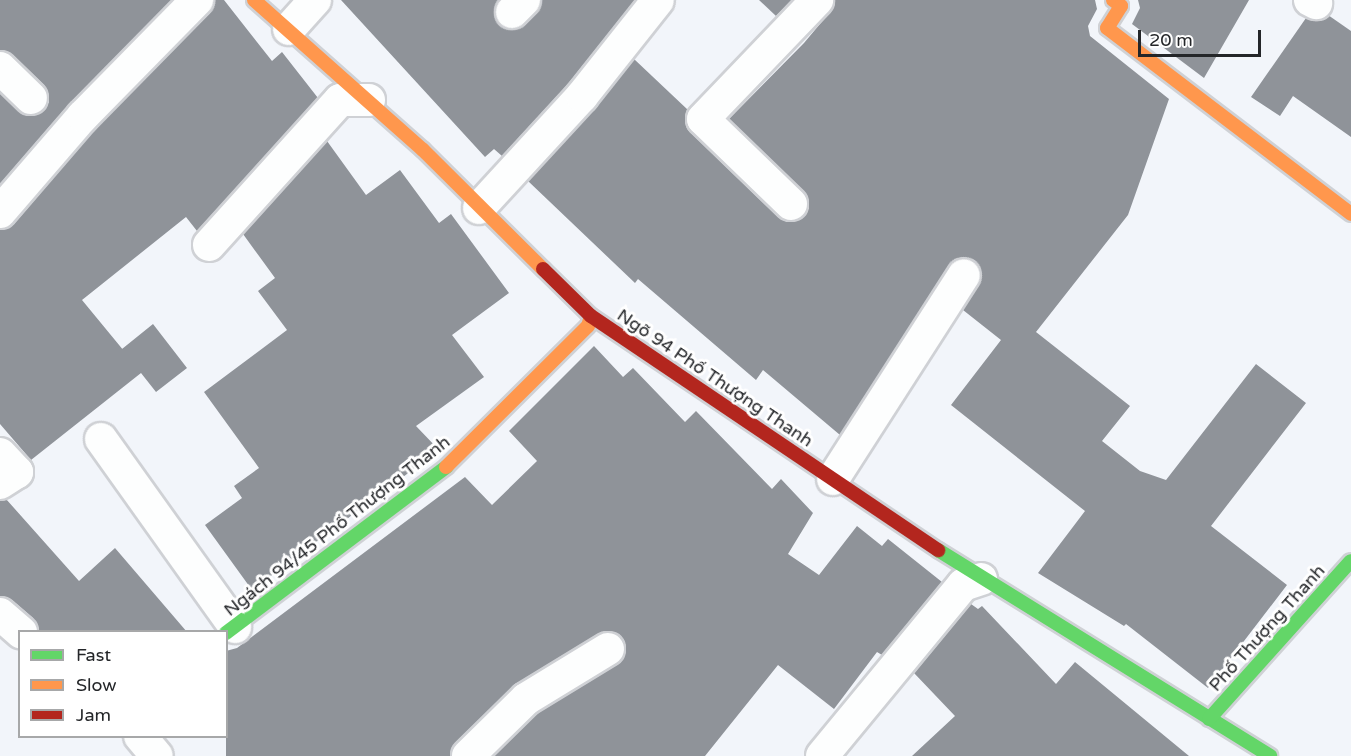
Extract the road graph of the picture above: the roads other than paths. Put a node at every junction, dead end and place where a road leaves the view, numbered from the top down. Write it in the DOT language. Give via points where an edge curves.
graph roads {
  1 [pos="197,0"];
  2 [pos="254,0"];
  3 [pos="315,0"];
  4 [pos="658,0"];
  5 [pos="817,0"];
  6 [pos="1120,2"];
  7 [pos="289,29"];
  8 [pos="0,68"];
  9 [pos="31,98"];
  10 [pos="369,100"];
  11 [pos="791,204"];
  12 [pos="479,208"];
  13 [pos="0,212"];
  14 [pos="1351,214"];
  15 [pos="209,245"];
  16 [pos="964,275"];
  17 [pos="591,316"];
  18 [pos="101,439"];
  19 [pos="0,454"];
  20 [pos="833,479"];
  21 [pos="0,483"];
  22 [pos="1351,561"];
  23 [pos="981,579"];
  24 [pos="0,614"];
  25 [pos="19,630"];
  26 [pos="231,630"];
  27 [pos="608,649"];
  28 [pos="1209,719"];
  29 [pos="142,738"];
  30 [pos="157,756"];
  31 [pos="468,756"];
  32 [pos="822,756"];
  33 [pos="1270,756"];
  1 -- 13 [label="street" via="83,116"];
  2 -- 7 [label="street, Ngõ 94 Phố Thượng Thanh"];
  3 -- 7 [label="street"];
  4 -- 12 [label="street" via="582,96"];
  5 -- 11 [label="street" via="703,119"];
  6 -- 14 [label="street" via="1107,28"];
  7 -- 10 [label="street, Ngõ 94 Phố Thượng Thanh"];
  8 -- 9 [label="street"];
  10 -- 12 [label="street, Ngõ 94 Phố Thượng Thanh"];
  10 -- 15 [label="street" via="340,100"];
  12 -- 17 [label="street, Ngõ 94 Phố Thượng Thanh"];
  16 -- 20 [label="street"];
  17 -- 20 [label="street, Ngõ 94 Phố Thượng Thanh"];
  17 -- 26 [label="street, Ngách 94/45 Phố Thượng Thanh" via="588,326 456,460"];
  18 -- 26 [label="street"];
  19 -- 21 [label="street" via="16,472"];
  20 -- 23 [label="street, Ngõ 94 Phố Thượng Thanh"];
  22 -- 28 [label="street, Phố Thượng Thanh"];
  23 -- 28 [label="street, Ngõ 94 Phố Thượng Thanh"];
  23 -- 32 [label="street" via="963,585"];
  24 -- 25 [label="street"];
  27 -- 31 [label="street" via="526,699"];
  28 -- 33 [label="street, Ngõ 94 Phố Thượng Thanh"];
  29 -- 30 [label="street"];
}
